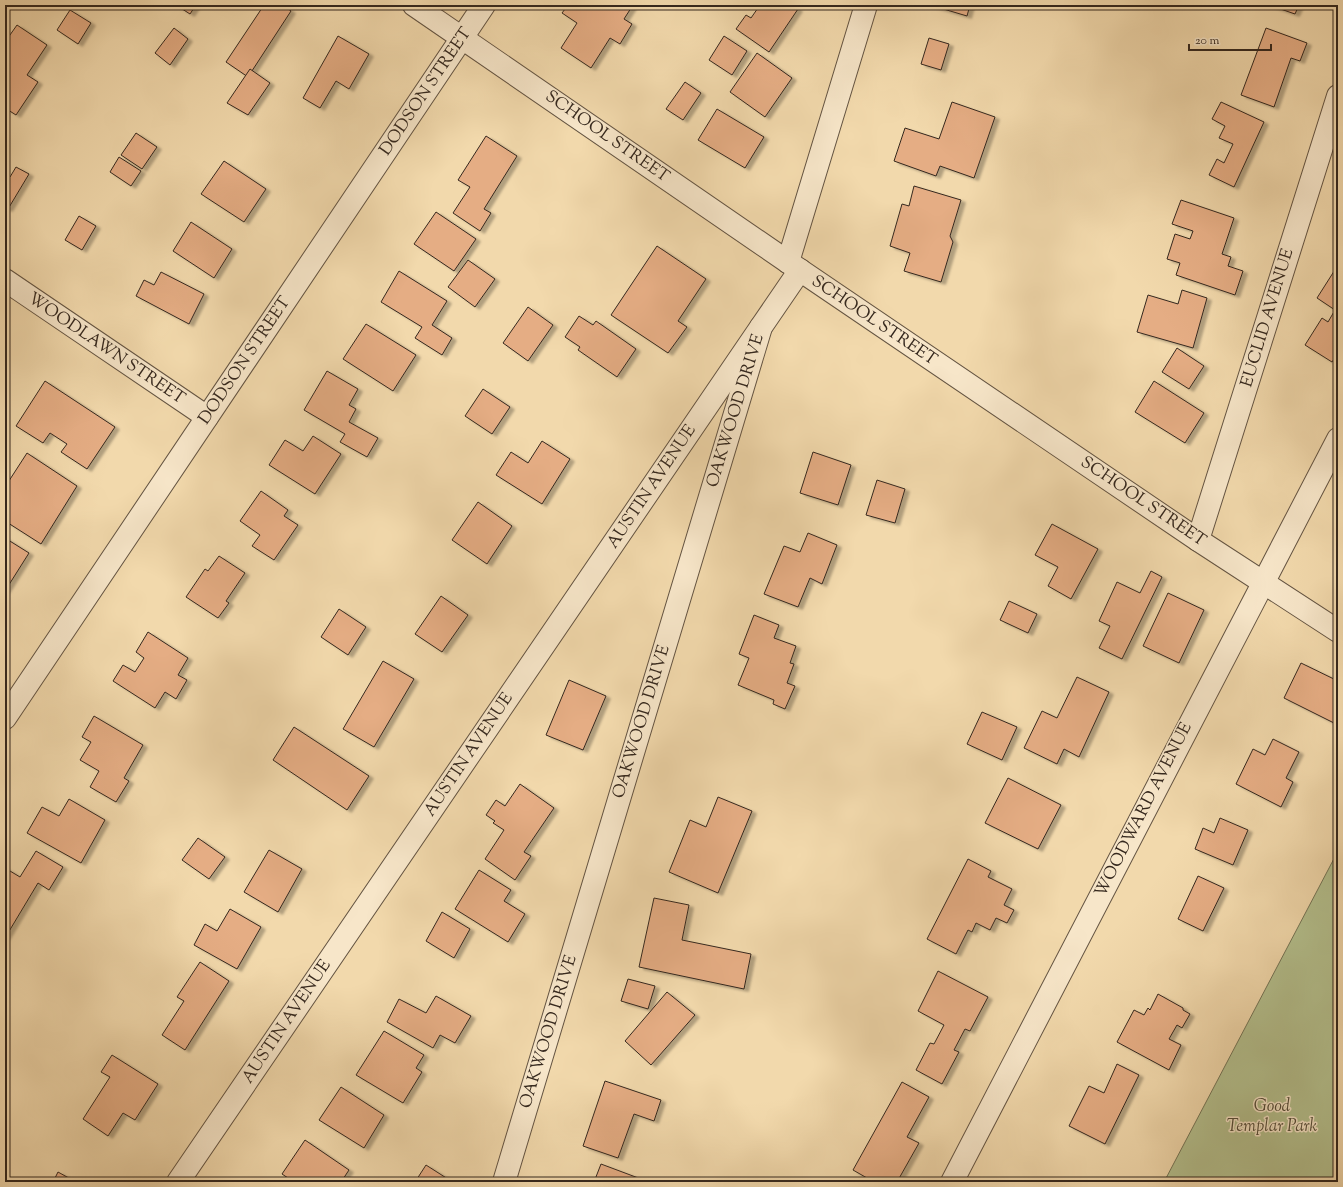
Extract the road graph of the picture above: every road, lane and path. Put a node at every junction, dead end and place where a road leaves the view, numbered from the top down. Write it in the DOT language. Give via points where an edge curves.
graph roads {
  1 [pos="414,5"];
  2 [pos="484,5"];
  3 [pos="866,5"];
  4 [pos="463,37"];
  5 [pos="1338,96"];
  6 [pos="794,266"];
  7 [pos="5,280"];
  8 [pos="761,327"];
  9 [pos="207,417"];
  10 [pos="1338,439"];
  11 [pos="1198,540"];
  12 [pos="1263,581"];
  13 [pos="1338,631"];
  14 [pos="5,718"];
  15 [pos="178,1182"];
  16 [pos="504,1182"];
  17 [pos="952,1182"];
  1 -- 4 [label="street, SCHOOL STREET"];
  2 -- 4 [label="street, DODSON STREET"];
  3 -- 6 [label="street, OAKWOOD DRIVE"];
  4 -- 6 [label="street, SCHOOL STREET"];
  4 -- 9 [label="street, DODSON STREET"];
  5 -- 11 [label="street, EUCLID AVENUE"];
  6 -- 8 [label="street, OAKWOOD DRIVE"];
  6 -- 11 [label="street, SCHOOL STREET"];
  7 -- 9 [label="street, WOODLAWN STREET"];
  8 -- 15 [label="street, AUSTIN AVENUE"];
  8 -- 16 [label="street, OAKWOOD DRIVE"];
  9 -- 14 [label="street, DODSON STREET"];
  10 -- 12 [label="street, WOODWARD AVENUE"];
  11 -- 12 [label="street, SCHOOL STREET"];
  12 -- 13 [label="street, SCHOOL STREET"];
  12 -- 17 [label="street, WOODWARD AVENUE"];
}
